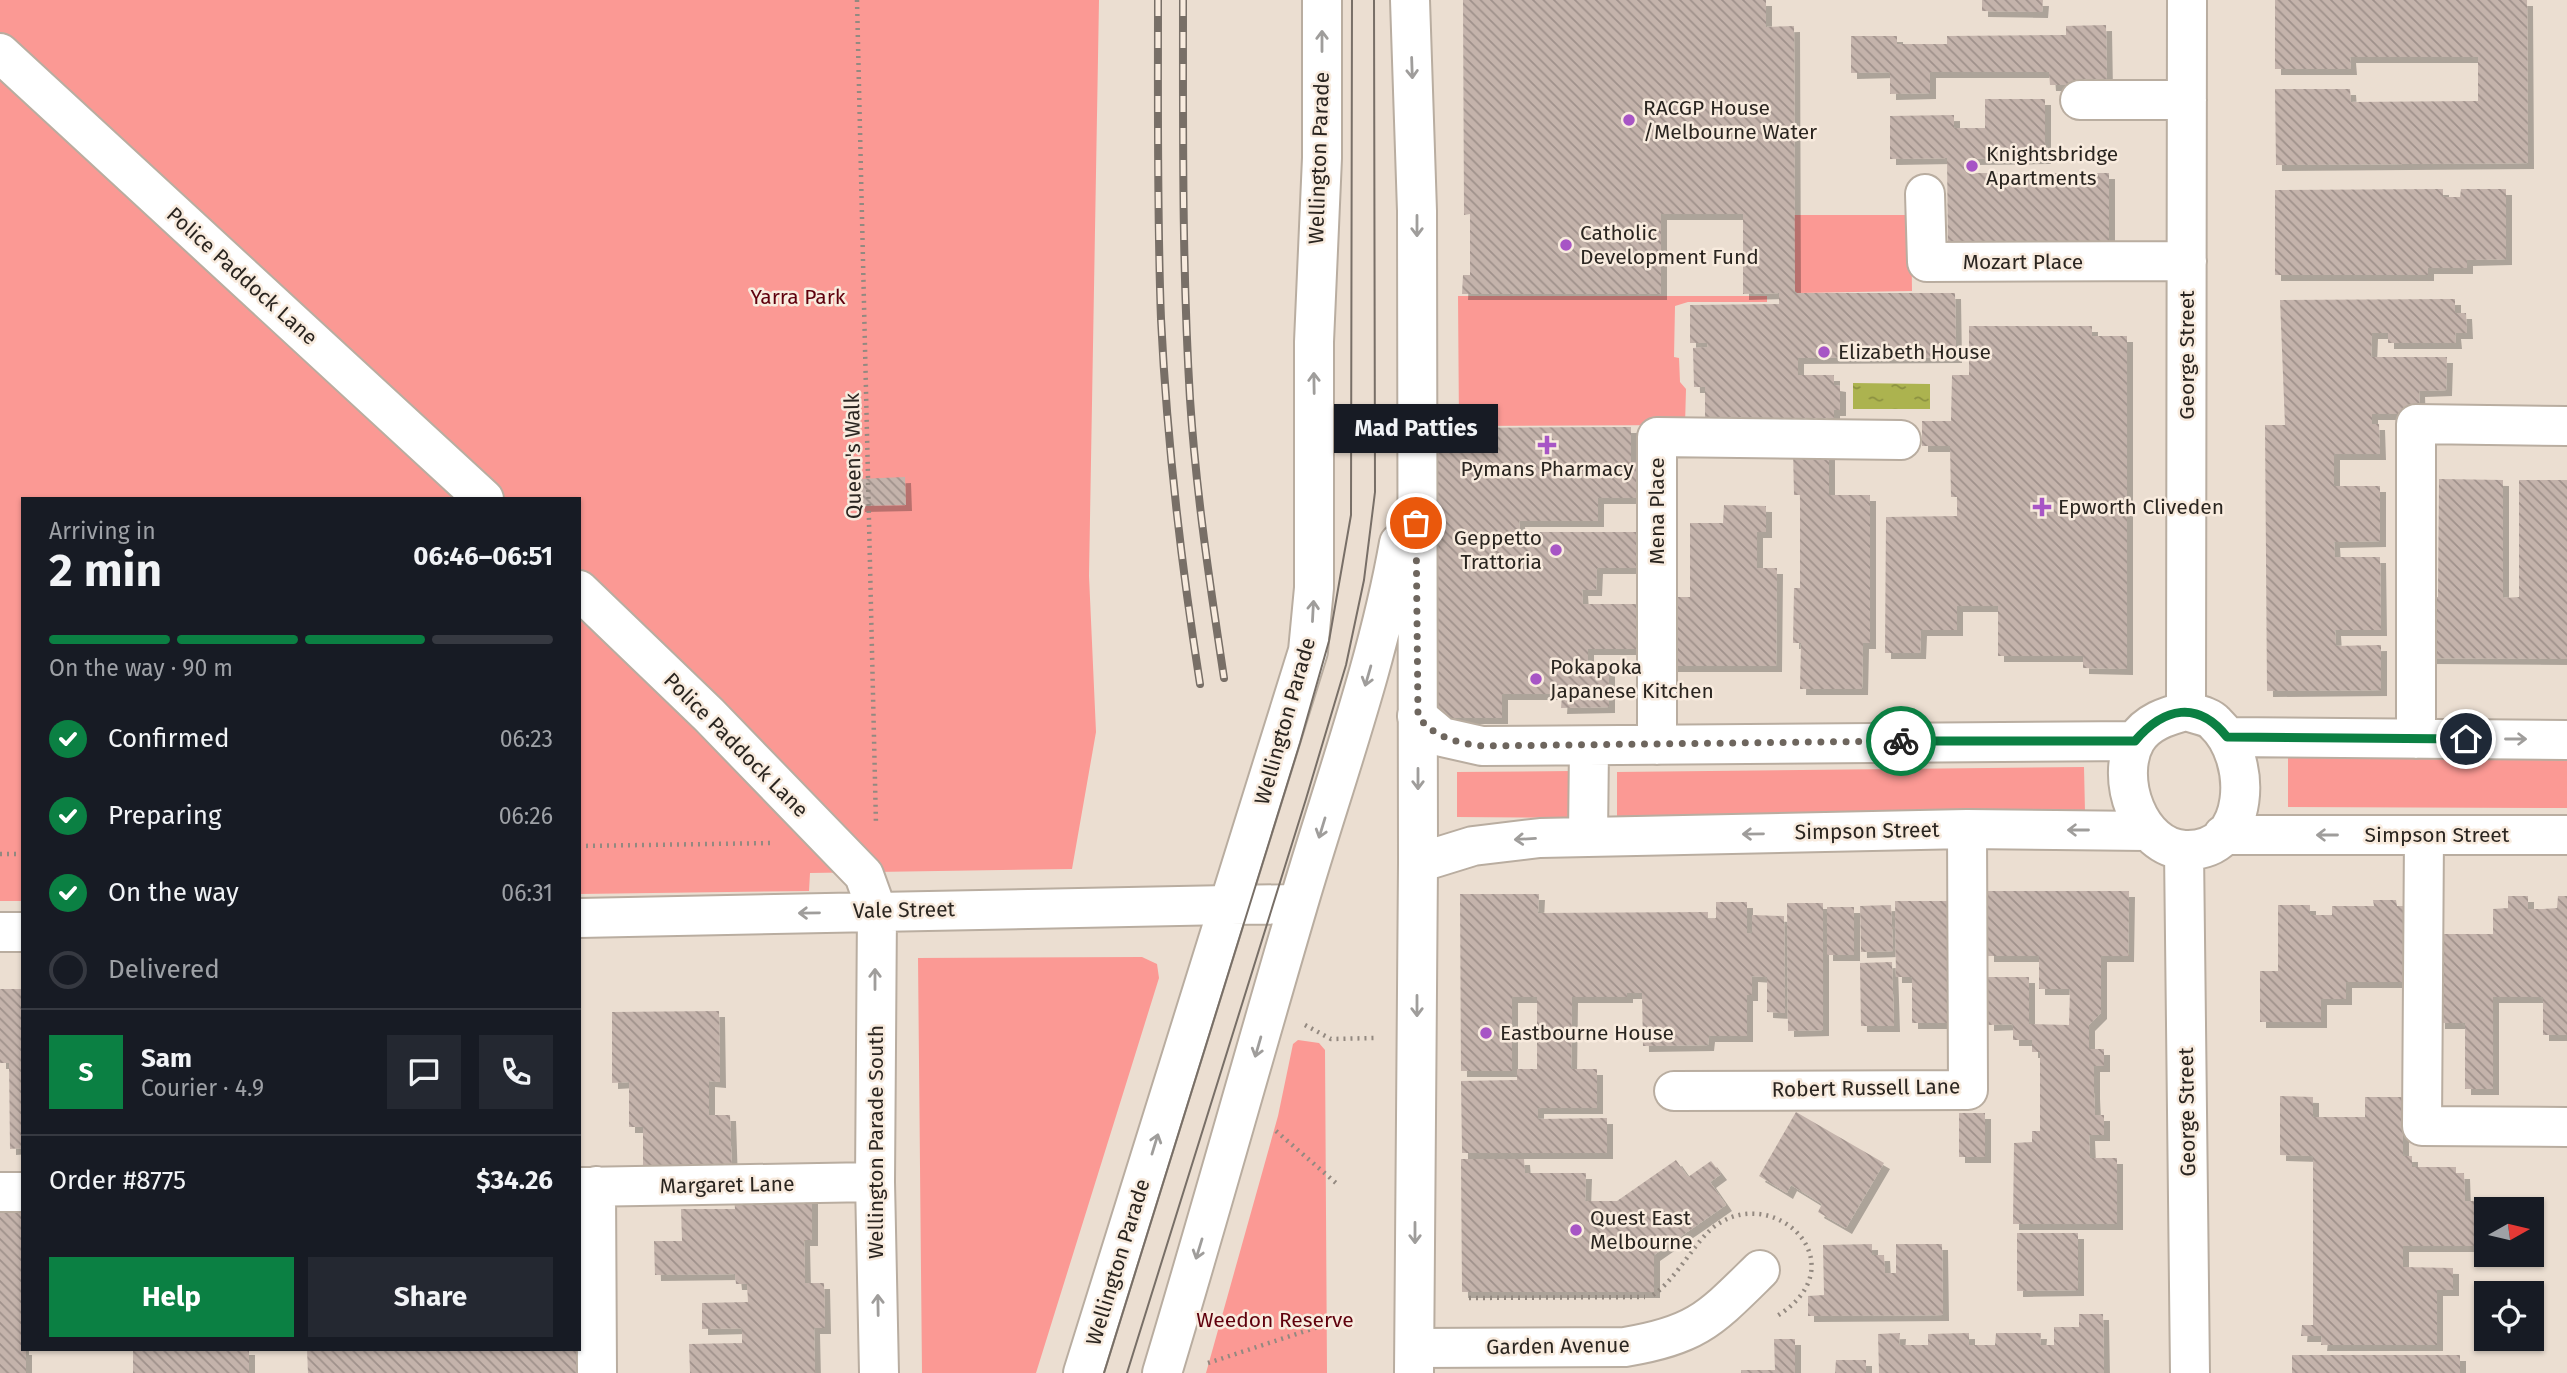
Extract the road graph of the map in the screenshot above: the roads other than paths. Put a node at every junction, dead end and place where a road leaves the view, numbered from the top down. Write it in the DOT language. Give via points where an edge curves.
graph roads {
  1 [pos="1322,0"];
  2 [pos="1410,0"];
  3 [pos="2188,0"];
  4 [pos="0,53"];
  5 [pos="2080,100"];
  6 [pos="2187,100"];
  7 [pos="1925,194"];
  8 [pos="2187,261"];
  9 [pos="2567,426"];
  10 [pos="1901,440"];
  11 [pos="1415,441"];
  12 [pos="482,497"];
  13 [pos="581,592"];
  14 [pos="2186,711"];
  15 [pos="1418,716"];
  16 [pos="2227,737"];
  17 [pos="2416,739"];
  18 [pos="2567,740"];
  19 [pos="2135,741"];
  20 [pos="1657,745"];
  21 [pos="1589,746"];
  22 [pos="1967,829"];
  23 [pos="2146,831"];
  24 [pos="2223,835"];
  25 [pos="2424,835"];
  26 [pos="2567,835"];
  27 [pos="1588,837"];
  28 [pos="2184,850"];
  29 [pos="1418,863"];
  30 [pos="1298,904"];
  31 [pos="1229,905"];
  32 [pos="877,911"];
  33 [pos="581,918"];
  34 [pos="0,932"];
  35 [pos="21,932"];
  36 [pos="1674,1091"];
  37 [pos="2567,1127"];
  38 [pos="875,1182"];
  39 [pos="588,1186"];
  40 [pos="0,1192"];
  41 [pos="21,1192"];
  42 [pos="1760,1270"];
  43 [pos="1415,1360"];
  44 [pos="1180,1370"];
  45 [pos="597,1373"];
  46 [pos="880,1373"];
  47 [pos="1083,1373"];
  48 [pos="2190,1373"];
  31 -- 1 [label="street, Wellington Parade, one-way" via="1302,678 1313,623"];
  2 -- 11 [label="street, one-way" via="1417,211"];
  3 -- 6 [label="street, George Street"];
  4 -- 12 [label="street, Police Paddock Lane"];
  5 -- 6 [label="street"];
  6 -- 8 [label="street, George Street"];
  7 -- 8 [label="street, Mozart Place" via="1927,262"];
  8 -- 14 [label="street, George Street"];
  9 -- 17 [label="street" via="2416,424"];
  10 -- 20 [label="street, Mena Place" via="1657,437"];
  11 -- 15 [label="street"];
  11 -- 30 [label="street, one-way" via="1385,614"];
  13 -- 32 [label="street, Police Paddock Lane" via="709,715 864,876"];
  14 -- 16 [label="street" via="2214,720"];
  14 -- 19 [label="street" via="2149,725"];
  15 -- 21 [label="street" via="1442,737 1463,744"];
  15 -- 29 [label="street, one-way"];
  16 -- 17 [label="street"];
  16 -- 24 [label="street" via="2242,782 2239,811"];
  17 -- 18 [label="street, one-way"];
  19 -- 20 [label="street"];
  19 -- 23 [label="street" via="2130,788"];
  20 -- 21 [label="street"];
  21 -- 27 [label="street"];
  23 -- 22 [label="street, Simpson Street, one-way"];
  22 -- 27 [label="street, Simpson Street, one-way"];
  22 -- 36 [label="street, Robert Russell Lane" via="1968,1090"];
  23 -- 28 [label="street" via="2158,843"];
  25 -- 24 [label="street, Simpson Street, one-way"];
  24 -- 28 [label="street" via="2207,848"];
  25 -- 26 [label="street, Simpson Street"];
  25 -- 37 [label="street" via="2421,1126"];
  27 -- 29 [label="street, Simpson Street, one-way" via="1506,840"];
  28 -- 48 [label="street, George Street"];
  29 -- 43 [label="street, one-way"];
  30 -- 31 [label="street, Vale Street"];
  30 -- 44 [label="street, one-way"];
  31 -- 32 [label="street, Vale Street"];
  47 -- 31 [label="street, Wellington Parade, one-way"];
  32 -- 33 [label="street, Vale Street, one-way"];
  38 -- 32 [label="street, Wellington Parade South, one-way"];
  34 -- 35 [label="street"];
  38 -- 39 [label="street, Margaret Lane"];
  46 -- 38 [label="street, Wellington Parade South, one-way"];
  39 -- 45 [label="street"];
  40 -- 41 [label="street"];
  42 -- 43 [label="street, Garden Avenue" via="1704,1322 1656,1342 1625,1348"];
}
